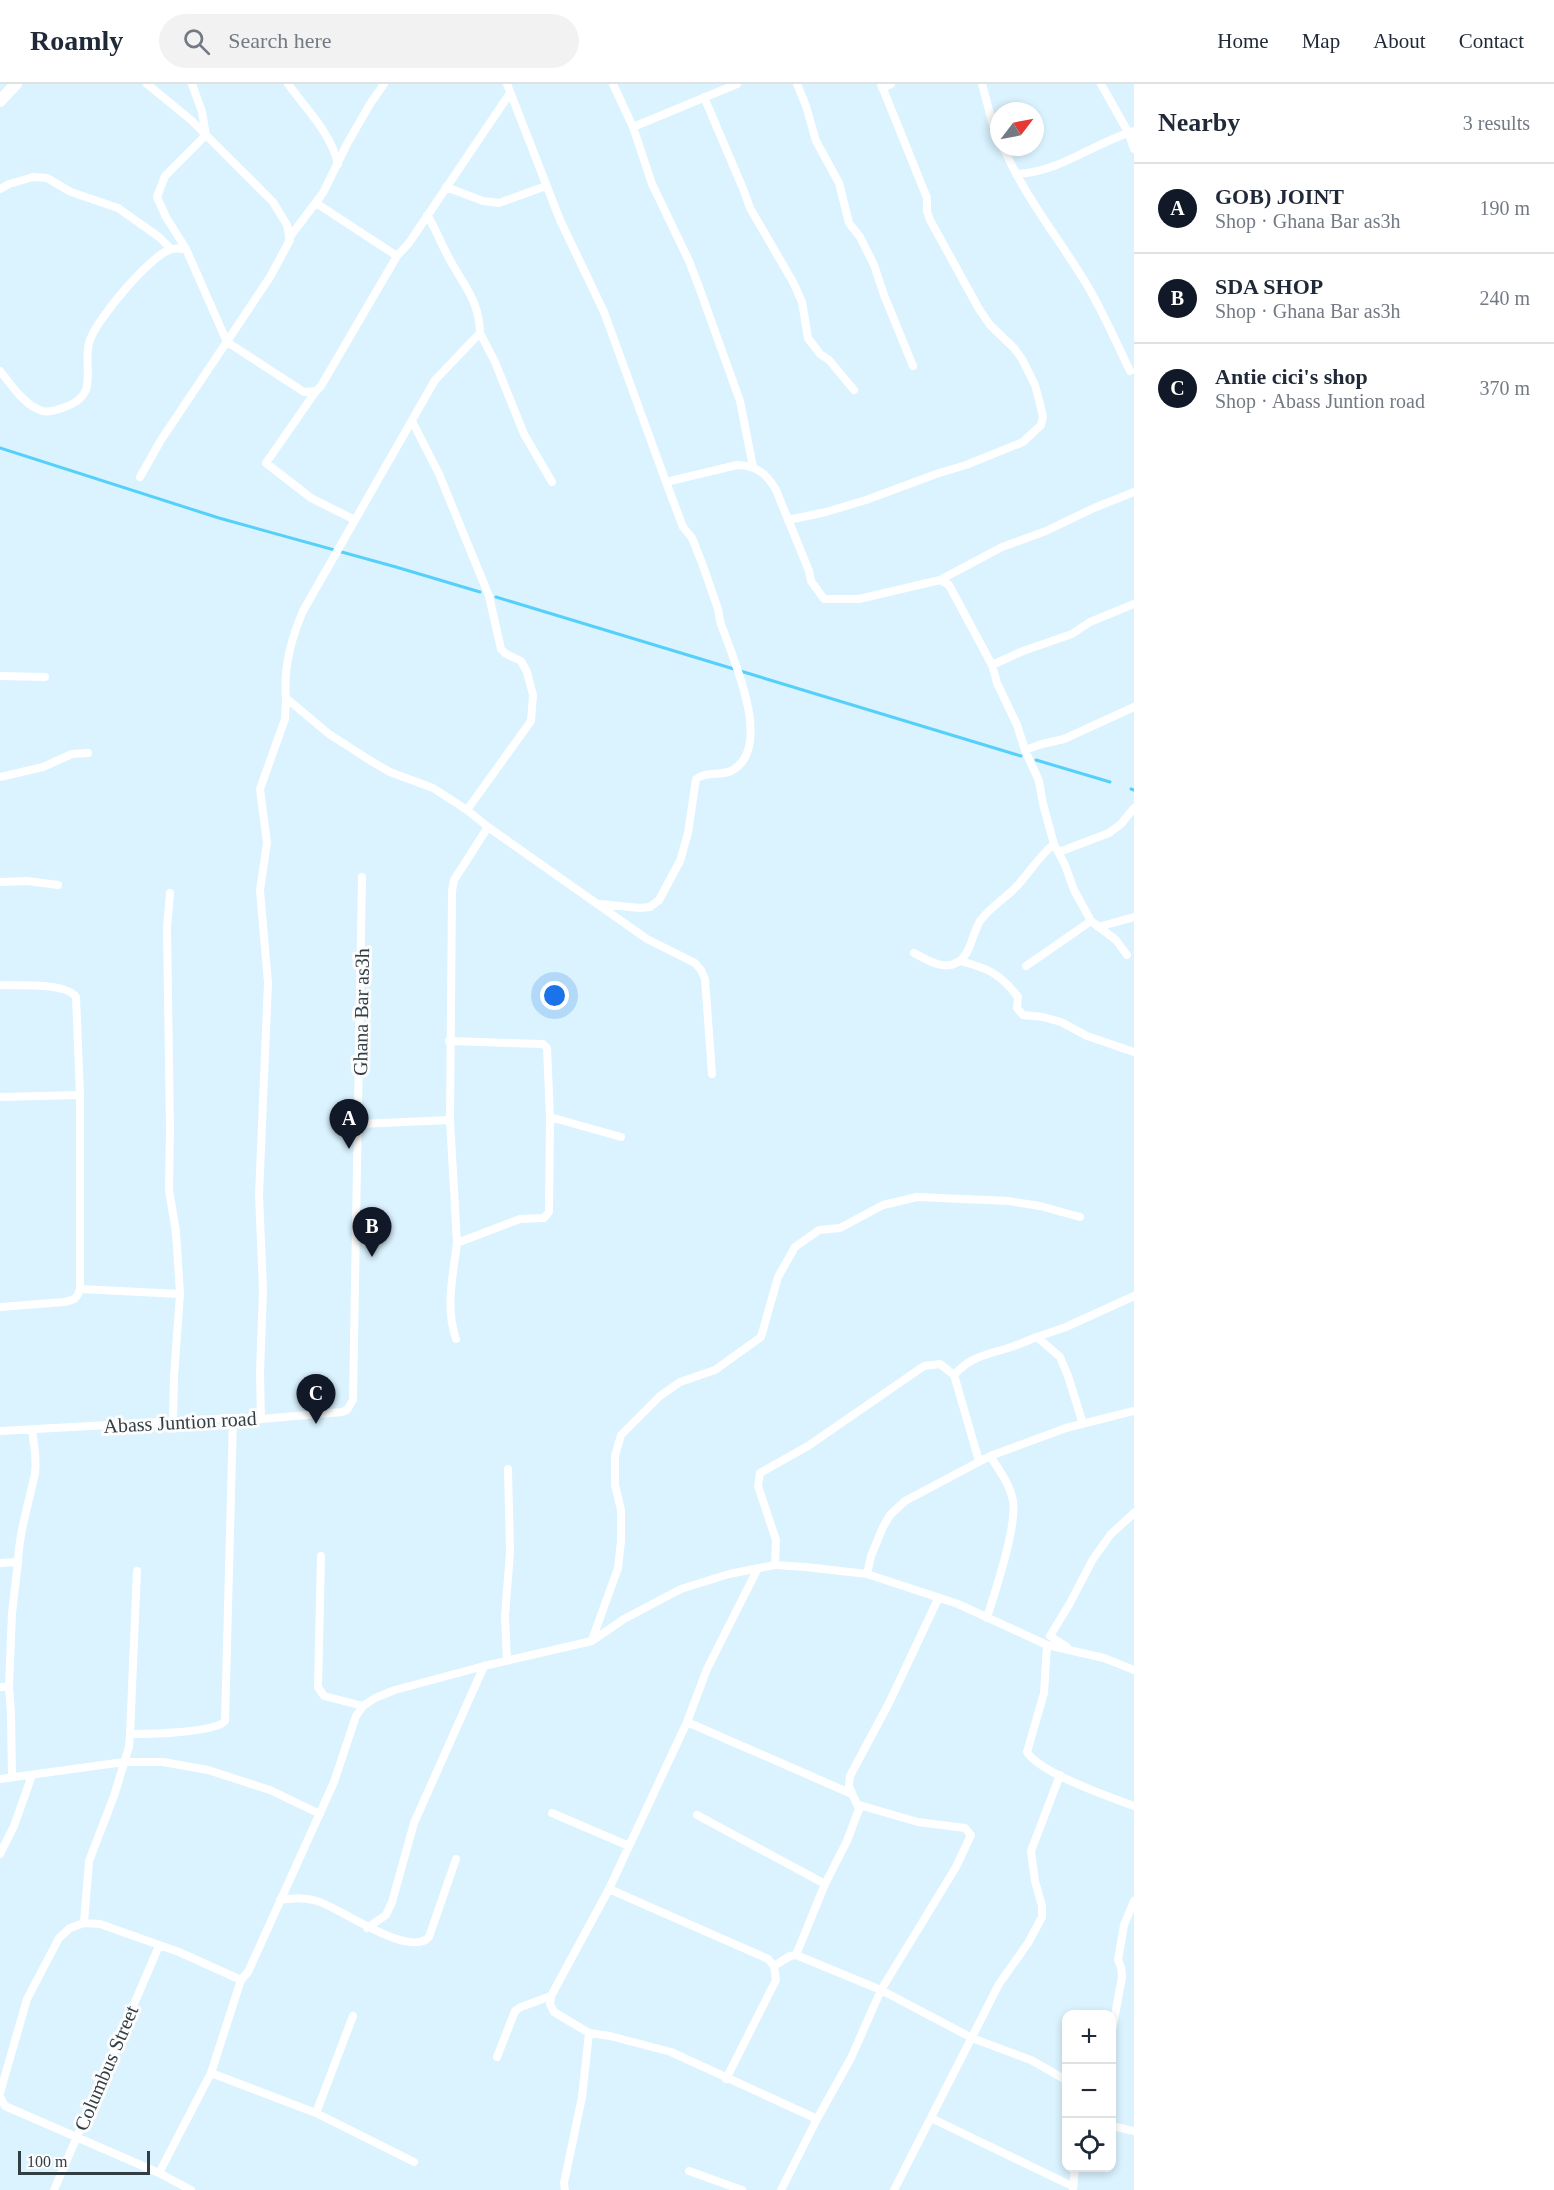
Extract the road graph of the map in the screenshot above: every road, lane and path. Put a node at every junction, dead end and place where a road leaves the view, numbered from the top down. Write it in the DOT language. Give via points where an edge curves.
graph roads {
  1 [pos="16,84"];
  2 [pos="147,84"];
  3 [pos="192,84"];
  4 [pos="288,84"];
  5 [pos="384,84"];
  6 [pos="507,84"];
  7 [pos="613,84"];
  8 [pos="737,84"];
  9 [pos="797,84"];
  10 [pos="891,84"];
  11 [pos="982,84"];
  12 [pos="1101,84"];
  13 [pos="882,86"];
  14 [pos="510,93"];
  15 [pos="704,98"];
  16 [pos="0,101"];
  17 [pos="990,114"];
  18 [pos="633,127"];
  19 [pos="1131,132"];
  20 [pos="206,135"];
  21 [pos="1134,149"];
  22 [pos="1007,156"];
  23 [pos="338,164"];
  24 [pos="1016,174"];
  25 [pos="546,186"];
  26 [pos="446,187"];
  27 [pos="0,189"];
  28 [pos="316,202"];
  29 [pos="427,215"];
  30 [pos="289,237"];
  31 [pos="171,249"];
  32 [pos="186,249"];
  33 [pos="397,256"];
  34 [pos="480,333"];
  35 [pos="227,342"];
  36 [pos="913,366"];
  37 [pos="0,371"];
  38 [pos="1130,371"];
  39 [pos="854,390"];
  40 [pos="316,391"];
  41 [pos="412,421"];
  42 [pos="753,467"];
  43 [pos="140,477"];
  44 [pos="552,482"];
  45 [pos="666,482"];
  46 [pos="1134,492"];
  47 [pos="355,520"];
  48 [pos="788,520"];
  49 [pos="940,580"];
  50 [pos="1134,604"];
  51 [pos="992,664"];
  52 [pos="0,676"];
  53 [pos="45,677"];
  54 [pos="286,698"];
  55 [pos="1134,707"];
  56 [pos="1025,750"];
  57 [pos="88,753"];
  58 [pos="0,777"];
  59 [pos="1134,808"];
  60 [pos="467,810"];
  61 [pos="488,827"];
  62 [pos="1056,848"];
  63 [pos="362,877"];
  64 [pos="0,882"];
  65 [pos="58,885"];
  66 [pos="170,892"];
  67 [pos="599,904"];
  68 [pos="1134,917"];
  69 [pos="1091,921"];
  70 [pos="1098,927"];
  71 [pos="914,953"];
  72 [pos="1127,955"];
  73 [pos="960,961"];
  74 [pos="1026,966"];
  75 [pos="0,985"];
  76 [pos="450,1041"];
  77 [pos="1134,1052"];
  78 [pos="712,1074"];
  79 [pos="80,1095"];
  80 [pos="0,1097"];
  81 [pos="550,1117"];
  82 [pos="450,1120"];
  83 [pos="359,1125"];
  84 [pos="621,1137"];
  85 [pos="1080,1217"];
  86 [pos="458,1243"];
  87 [pos="80,1289"];
  88 [pos="180,1294"];
  89 [pos="1134,1296"];
  90 [pos="0,1306"];
  91 [pos="1037,1337"];
  92 [pos="456,1339"];
  93 [pos="954,1375"];
  94 [pos="353,1400"];
  95 [pos="1134,1411"];
  96 [pos="232,1418"];
  97 [pos="261,1419"];
  98 [pos="173,1421"];
  99 [pos="1083,1424"];
  100 [pos="32,1430"];
  101 [pos="0,1431"];
  102 [pos="990,1456"];
  103 [pos="979,1461"];
  104 [pos="508,1469"];
  105 [pos="1134,1513"];
  106 [pos="321,1556"];
  107 [pos="18,1562"];
  108 [pos="0,1563"];
  109 [pos="775,1565"];
  110 [pos="758,1568"];
  111 [pos="137,1571"];
  112 [pos="867,1574"];
  113 [pos="938,1599"];
  114 [pos="987,1618"];
  115 [pos="592,1641"];
  116 [pos="1047,1644"];
  117 [pos="1087,1655"];
  118 [pos="507,1661"];
  119 [pos="484,1666"];
  120 [pos="1134,1670"];
  121 [pos="4,1687"];
  122 [pos="363,1706"];
  123 [pos="687,1722"];
  124 [pos="130,1734"];
  125 [pos="124,1762"];
  126 [pos="32,1775"];
  127 [pos="1060,1775"];
  128 [pos="12,1777"];
  129 [pos="0,1779"];
  130 [pos="852,1794"];
  131 [pos="859,1805"];
  132 [pos="1134,1806"];
  133 [pos="320,1814"];
  134 [pos="552,1814"];
  135 [pos="697,1815"];
  136 [pos="629,1846"];
  137 [pos="0,1854"];
  138 [pos="456,1859"];
  139 [pos="825,1884"];
  140 [pos="609,1889"];
  141 [pos="280,1900"];
  142 [pos="1134,1901"];
  143 [pos="84,1923"];
  144 [pos="367,1928"];
  145 [pos="159,1946"];
  146 [pos="796,1955"];
  147 [pos="774,1966"];
  148 [pos="241,1980"];
  149 [pos="881,1990"];
  150 [pos="551,1996"];
  151 [pos="1116,2010"];
  152 [pos="353,2016"];
  153 [pos="589,2033"];
  154 [pos="972,2038"];
  155 [pos="497,2057"];
  156 [pos="211,2073"];
  157 [pos="1062,2078"];
  158 [pos="726,2079"];
  159 [pos="0,2093"];
  160 [pos="0,2097"];
  161 [pos="316,2113"];
  162 [pos="931,2118"];
  163 [pos="817,2119"];
  164 [pos="1116,2127"];
  165 [pos="1134,2131"];
  166 [pos="76,2136"];
  167 [pos="414,2162"];
  168 [pos="690,2171"];
  169 [pos="1074,2172"];
  170 [pos="159,2173"];
  171 [pos="1072,2188"];
  172 [pos="54,2190"];
  173 [pos="191,2190"];
  174 [pos="565,2190"];
  175 [pos="742,2190"];
  176 [pos="781,2190"];
  177 [pos="894,2190"];
  1 -- 16 [label="street"];
  2 -- 20 [label="street"];
  3 -- 20 [label="street"];
  4 -- 23 [label="street" via="335,149"];
  5 -- 23 [label="street" via="346,144"];
  6 -- 14 [label="street"];
  7 -- 18 [label="street"];
  8 -- 15 [label="street"];
  9 -- 36 [label="street" via="816,141 839,183 849,223 874,265"];
  10 -- 13 [label="street"];
  11 -- 17 [label="street"];
  12 -- 19 [label="street"];
  13 -- 48 [label="street" via="940,239 984,317 1022,359 1035,385 1043,417 1041,425 1023,442 866,500"];
  14 -- 25 [label="street"];
  14 -- 26 [label="street"];
  15 -- 18 [label="street"];
  15 -- 39 [label="street" via="750,208 794,282 808,338"];
  18 -- 42 [label="street" via="652,184 693,270 741,401"];
  19 -- 21 [label="street"];
  19 -- 24 [label="street" via="1046,170"];
  20 -- 30 [label="street" via="273,202 287,225"];
  20 -- 32 [label="street" via="165,176 157,197"];
  22 -- 24 [label="street"];
  23 -- 28 [label="street"];
  24 -- 38 [label="street" via="1087,285"];
  25 -- 26 [label="street" via="499,202 483,201"];
  25 -- 45 [label="street" via="604,312"];
  26 -- 29 [label="street"];
  27 -- 31 [label="street" via="33,177 47,178 71,192 118,208"];
  28 -- 30 [label="street"];
  28 -- 33 [label="street"];
  29 -- 33 [label="street"];
  29 -- 34 [label="street" via="466,284"];
  30 -- 35 [label="street" via="283,256"];
  31 -- 32 [label="street"];
  31 -- 37 [label="street" via="133,281 94,330 87,349 86,390 80,399 45,412 34,407"];
  32 -- 35 [label="street"];
  33 -- 40 [label="street"];
  34 -- 41 [label="street" via="435,380"];
  34 -- 44 [label="street" via="524,434"];
  35 -- 40 [label="street" via="304,392"];
  35 -- 43 [label="street"];
  40 -- 47 [label="street" via="266,463 311,498"];
  41 -- 47 [label="street"];
  41 -- 60 [label="street" via="439,474 489,596 501,649 521,661 533,695 531,721"];
  42 -- 45 [label="street" via="737,465"];
  42 -- 48 [label="street" via="769,479"];
  45 -- 67 [label="street" via="702,563 747,703 750,749 730,771 696,779 680,861 658,900 650,907 640,908"];
  46 -- 49 [label="street" via="1002,547"];
  47 -- 54 [label="street" via="294,630 287,661"];
  48 -- 49 [label="street" via="811,581 825,598 859,598"];
  49 -- 51 [label="street" via="949,585"];
  50 -- 51 [label="street" via="1072,634"];
  51 -- 56 [label="street"];
  52 -- 53 [label="street"];
  54 -- 60 [label="street" via="329,734 371,761 433,788"];
  54 -- 97 [label="street" via="285,719 260,789 267,843 260,890 268,983 259,1195 263,1290"];
  55 -- 56 [label="street" via="1064,740"];
  56 -- 62 [label="street" via="1039,781"];
  57 -- 58 [label="street" via="72,754 43,767"];
  59 -- 62 [label="street" via="1109,833"];
  60 -- 61 [label="street"];
  61 -- 67 [label="street"];
  61 -- 76 [label="street" via="454,880 452,891"];
  62 -- 69 [label="street"];
  62 -- 73 [label="street" via="1043,852 1017,886 980,921"];
  63 -- 83 [label="street, Ghana Bar as3h"];
  64 -- 65 [label="street" via="27,880"];
  66 -- 88 [label="street" via="169,1190"];
  67 -- 78 [label="street" via="647,939 695,963 701,970 705,979"];
  68 -- 70 [label="street"];
  69 -- 70 [label="street"];
  69 -- 74 [label="street"];
  70 -- 72 [label="street" via="1116,940"];
  71 -- 73 [label="street" via="934,964"];
  73 -- 77 [label="street" via="986,968 1004,980 1017,997 1017,1008 1023,1015 1060,1022"];
  75 -- 79 [label="street" via="58,987 74,993"];
  76 -- 81 [label="street" via="543,1044"];
  76 -- 82 [label="street"];
  79 -- 80 [label="street"];
  79 -- 87 [label="street"];
  81 -- 84 [label="street"];
  81 -- 86 [label="street" via="549,1212 544,1218 520,1220"];
  82 -- 83 [label="street"];
  82 -- 86 [label="street"];
  83 -- 94 [label="street, Ghana Bar as3h"];
  85 -- 115 [label="street" via="1008,1201 917,1197 883,1205 840,1228 819,1230 795,1247 778,1277 760,1337 715,1370 680,1382 660,1396 621,1436 615,1456 615,1485 621,1510 618,1568"];
  86 -- 92 [label="street" via="450,1296"];
  87 -- 88 [label="street"];
  87 -- 90 [label="street" via="74,1300"];
  88 -- 98 [label="street"];
  89 -- 91 [label="street"];
  91 -- 93 [label="street" via="975,1357"];
  91 -- 99 [label="street" via="1060,1357"];
  93 -- 103 [label="street"];
  93 -- 109 [label="street" via="940,1364 924,1366 808,1446 760,1473 758,1486 776,1540"];
  94 -- 97 [label="street, Abass Juntion road" via="342,1412"];
  95 -- 99 [label="street"];
  96 -- 97 [label="street, Abass Juntion road"];
  96 -- 98 [label="street, Abass Juntion road"];
  96 -- 124 [label="street" via="225,1721 222,1726 202,1730"];
  98 -- 100 [label="street, Abass Juntion road"];
  99 -- 102 [label="street"];
  100 -- 101 [label="street, Abass Juntion road"];
  100 -- 107 [label="street" via="36,1460"];
  102 -- 103 [label="street"];
  102 -- 114 [label="street" via="1006,1480 1013,1501 1012,1522"];
  103 -- 112 [label="street" via="905,1502 890,1515"];
  104 -- 118 [label="street"];
  105 -- 117 [label="street" via="1111,1534 1093,1559 1050,1636"];
  106 -- 122 [label="street" via="318,1687 324,1696"];
  107 -- 108 [label="street"];
  107 -- 121 [label="street"];
  109 -- 110 [label="street"];
  109 -- 112 [label="street"];
  110 -- 115 [label="street" via="668,1594"];
  110 -- 123 [label="street" via="708,1669"];
  111 -- 124 [label="street"];
  112 -- 113 [label="street"];
  113 -- 114 [label="street"];
  113 -- 130 [label="street" via="850,1776"];
  114 -- 116 [label="street"];
  115 -- 118 [label="street"];
  116 -- 117 [label="street"];
  116 -- 127 [label="street" via="1044,1693 1027,1752 1035,1762"];
  117 -- 120 [label="street"];
  118 -- 119 [label="street"];
  119 -- 122 [label="street" via="395,1690"];
  119 -- 144 [label="street" via="414,1823 386,1916"];
  121 -- 128 [label="street"];
  122 -- 133 [label="street"];
  123 -- 130 [label="street"];
  123 -- 136 [label="street"];
  124 -- 125 [label="street"];
  125 -- 126 [label="street"];
  125 -- 133 [label="street" via="163,1762 208,1770 270,1790"];
  125 -- 143 [label="street" via="89,1861"];
  126 -- 128 [label="street"];
  126 -- 137 [label="street"];
  127 -- 132 [label="street"];
  127 -- 154 [label="street" via="1031,1851 1042,1917 999,1984"];
  128 -- 129 [label="street"];
  130 -- 131 [label="street"];
  131 -- 139 [label="street" via="847,1841"];
  131 -- 149 [label="street" via="918,1822 965,1828 971,1835 956,1867"];
  133 -- 141 [label="street"];
  134 -- 136 [label="street"];
  135 -- 139 [label="street"];
  136 -- 140 [label="street"];
  138 -- 144 [label="street" via="424,1942 415,1944"];
  139 -- 146 [label="street"];
  140 -- 147 [label="street" via="768,1959"];
  140 -- 150 [label="street"];
  141 -- 144 [label="street" via="301,1897 320,1901"];
  141 -- 148 [label="street"];
  142 -- 151 [label="street" via="1124,1925 1118,1960 1122,1977"];
  143 -- 145 [label="street" via="100,1924"];
  143 -- 159 [label="street" via="59,1938 27,1999"];
  145 -- 148 [label="street"];
  145 -- 166 [label="street, Columbus Street"];
  146 -- 147 [label="street"];
  146 -- 149 [label="street"];
  147 -- 158 [label="street" via="776,1980"];
  148 -- 156 [label="street"];
  149 -- 154 [label="street"];
  149 -- 163 [label="street" via="851,2058"];
  150 -- 153 [label="street" via="554,2012"];
  150 -- 155 [label="street" via="515,2011"];
  152 -- 161 [label="street"];
  153 -- 158 [label="street" via="671,2052"];
  153 -- 174 [label="street"];
  154 -- 157 [label="street" via="1031,2060"];
  154 -- 162 [label="street"];
  156 -- 161 [label="street"];
  156 -- 170 [label="street"];
  158 -- 163 [label="street"];
  160 -- 166 [label="street" via="5,2106"];
  161 -- 167 [label="street"];
  162 -- 171 [label="street"];
  162 -- 177 [label="street"];
  163 -- 176 [label="street"];
  164 -- 165 [label="street"];
  166 -- 170 [label="street"];
  166 -- 172 [label="street, Columbus Street"];
  168 -- 175 [label="street"];
  169 -- 171 [label="street"];
  170 -- 173 [label="street"];
}
